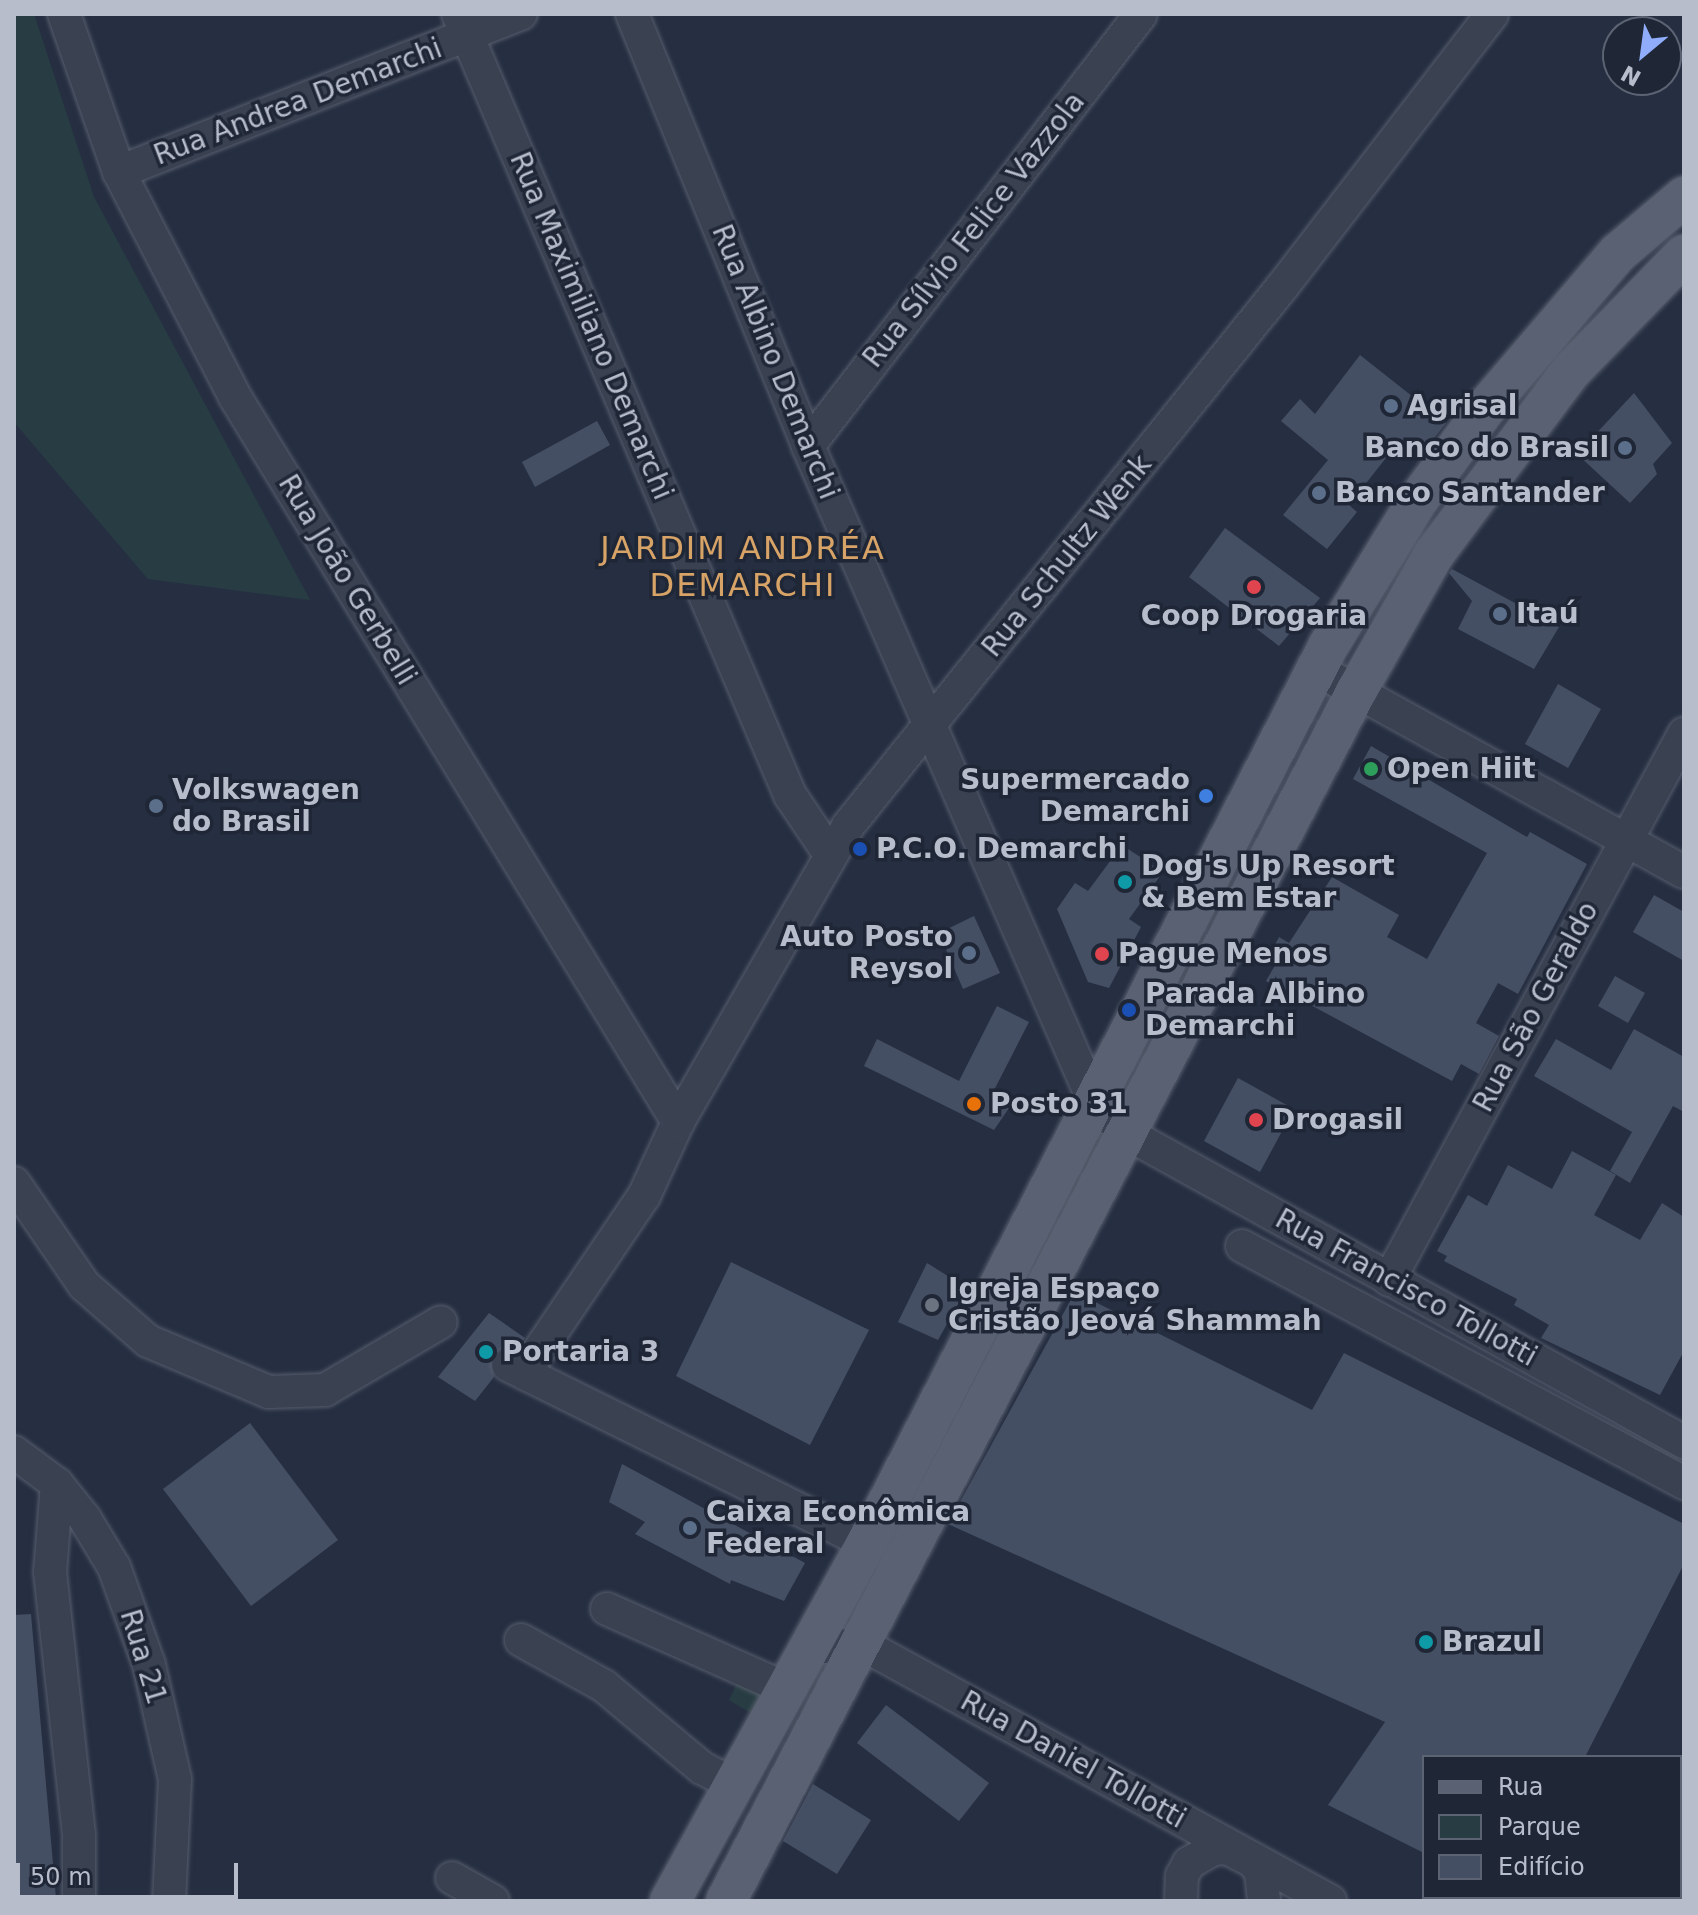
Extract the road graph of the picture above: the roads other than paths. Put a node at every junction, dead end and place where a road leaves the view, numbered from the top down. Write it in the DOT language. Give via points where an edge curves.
graph roads {
  1 [pos="64,14"];
  2 [pos="521,14"];
  3 [pos="632,14"];
  4 [pos="1141,14"];
  5 [pos="1492,14"];
  6 [pos="462,25"];
  7 [pos="119,172"];
  8 [pos="1684,197"];
  9 [pos="1684,255"];
  10 [pos="808,446"];
  11 [pos="1316,669"];
  12 [pos="1356,692"];
  13 [pos="930,730"];
  14 [pos="1684,734"];
  15 [pos="1626,841"];
  16 [pos="829,853"];
  17 [pos="1684,872"];
  18 [pos="1095,1104"];
  19 [pos="678,1122"];
  20 [pos="1128,1134"];
  21 [pos="14,1183"];
  22 [pos="1242,1246"];
  23 [pos="1389,1280"];
  24 [pos="441,1322"];
  25 [pos="1684,1442"];
  26 [pos="14,1452"];
  27 [pos="1684,1483"];
  28 [pos="57,1484"];
  29 [pos="867,1543"];
  30 [pos="607,1609"];
  31 [pos="521,1640"];
  32 [pos="862,1644"];
  33 [pos="811,1648"];
  34 [pos="789,1690"];
  35 [pos="734,1784"];
  36 [pos="1241,1853"];
  37 [pos="452,1878"];
  38 [pos="79,1901"];
  39 [pos="169,1901"];
  40 [pos="493,1901"];
  41 [pos="670,1901"];
  42 [pos="726,1901"];
  43 [pos="1181,1901"];
  44 [pos="1264,1901"];
  45 [pos="1330,1901"];
  1 -- 7 [label="street, Rua João Gerbelli"];
  2 -- 6 [label="street, Rua Andrea Demarchi"];
  3 -- 10 [label="street, Rua Albino Demarchi"];
  4 -- 10 [label="street, Rua Sílvio Felice Vazzola"];
  5 -- 13 [label="street, Rua Schultz Wenk"];
  6 -- 7 [label="street, Rua Andrea Demarchi"];
  6 -- 16 [label="street, Rua Maximiliano Demarchi" via="790,795"];
  7 -- 19 [label="street, Rua João Gerbelli" via="235,397"];
  8 -- 11 [label="main road" via="1618,253 1488,405 1418,500"];
  9 -- 12 [label="main road" via="1571,371 1471,499"];
  10 -- 13 [label="street, Rua Albino Demarchi"];
  11 -- 12 [label="street"];
  11 -- 18 [label="main road"];
  12 -- 15 [label="street"];
  12 -- 20 [label="main road"];
  13 -- 16 [label="street, Rua Schultz Wenk"];
  13 -- 18 [label="street, Rua Albino Demarchi"];
  14 -- 15 [label="street, Rua São Geraldo"];
  15 -- 17 [label="street"];
  15 -- 23 [label="street, Rua São Geraldo"];
  16 -- 19 [label="street, Rua Schultz Wenk"];
  18 -- 20 [label="street, Rua Francisco Tollotti"];
  18 -- 29 [label="main road"];
  19 -- 29 [label="street, Rua Schultz Wenk" via="624,1229 515,1368"];
  20 -- 23 [label="street, Rua Francisco Tollotti"];
  20 -- 32 [label="main road"];
  21 -- 24 [label="street" via="84,1285 148,1341 269,1392 325,1390"];
  22 -- 27 [label="street"];
  23 -- 25 [label="street, Rua Francisco Tollotti"];
  26 -- 28 [label="street, Rua 21"];
  28 -- 38 [label="street" via="50,1572 79,1835"];
  28 -- 39 [label="street, Rua 21" via="114,1567 149,1665 175,1779"];
  29 -- 33 [label="main road"];
  30 -- 34 [label="street"];
  31 -- 35 [label="street" via="604,1686 702,1768"];
  32 -- 33 [label="street"];
  32 -- 36 [label="street, Rua Daniel Tollotti"];
  32 -- 42 [label="main road"];
  33 -- 34 [label="main road"];
  34 -- 35 [label="main road"];
  35 -- 41 [label="main road"];
  36 -- 43 [label="street" via="1213,1849 1200,1854 1182,1876"];
  36 -- 44 [label="street" via="1261,1872"];
  36 -- 45 [label="street, Rua Daniel Tollotti"];
  37 -- 40 [label="street"];
}
